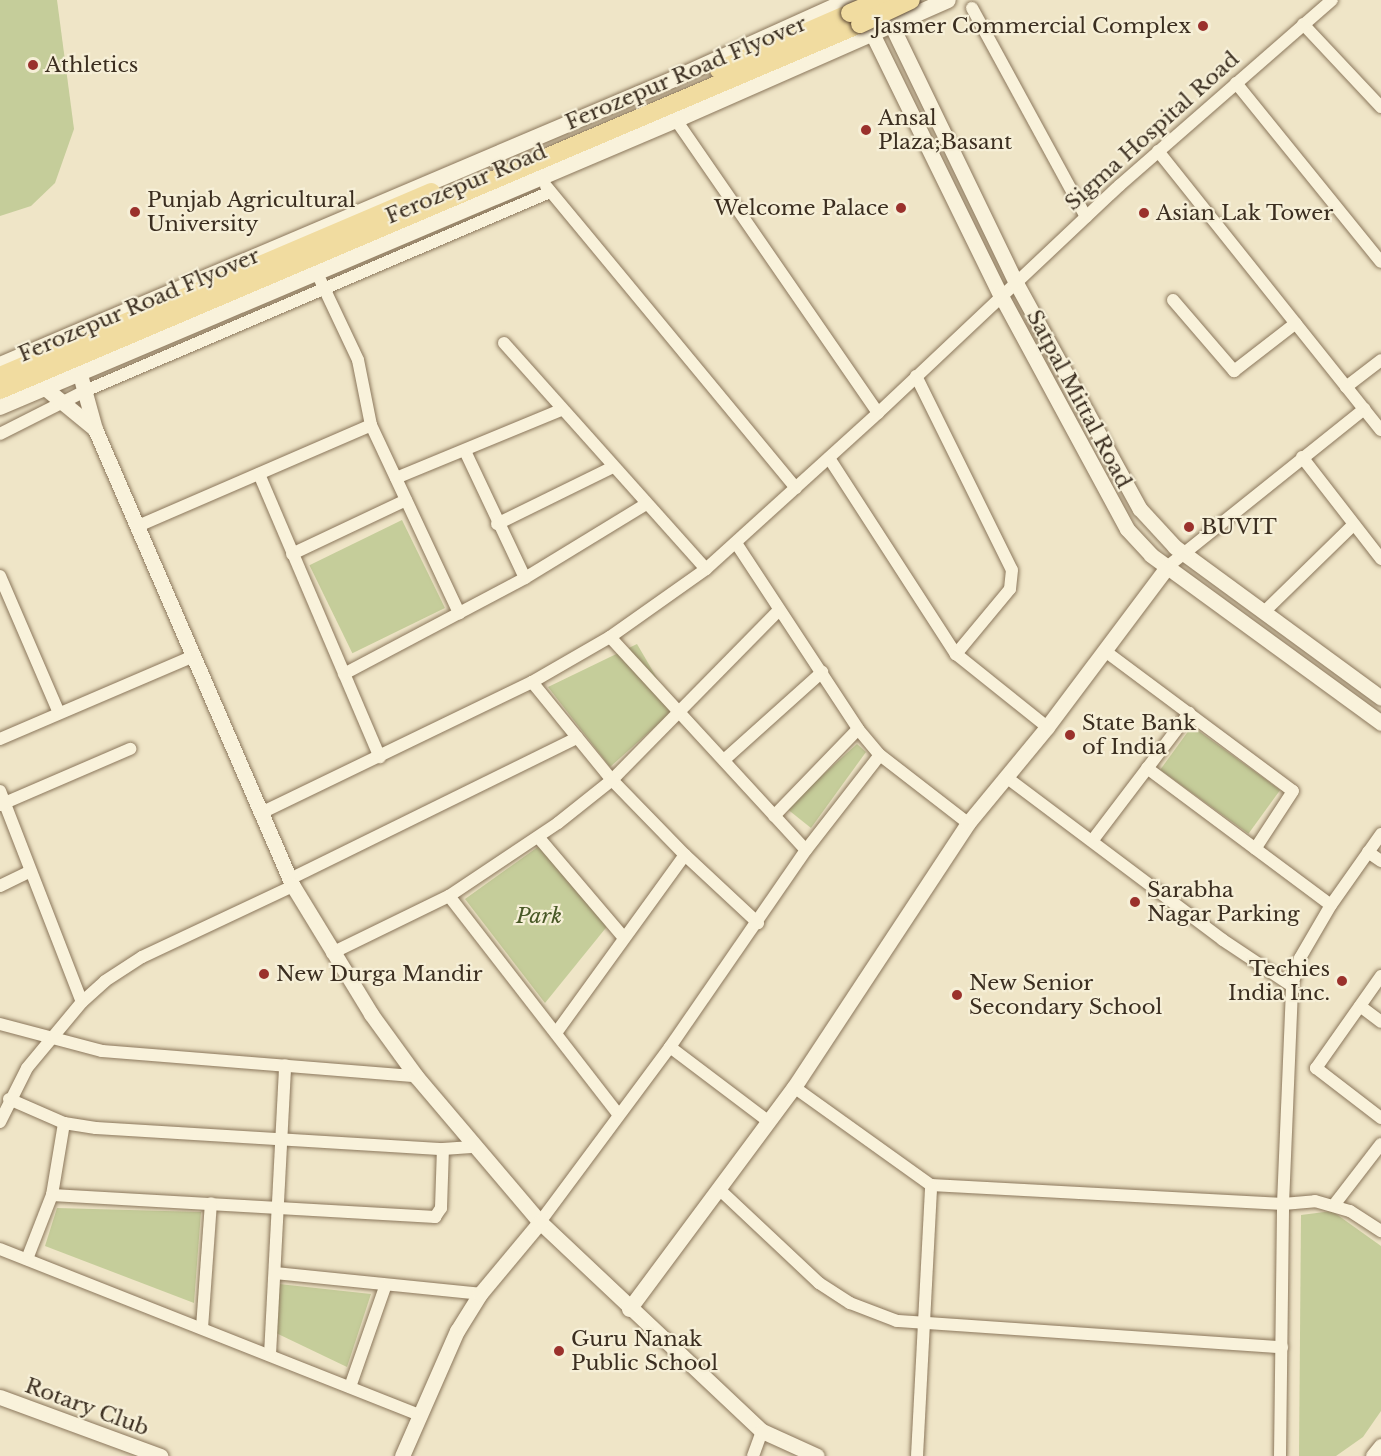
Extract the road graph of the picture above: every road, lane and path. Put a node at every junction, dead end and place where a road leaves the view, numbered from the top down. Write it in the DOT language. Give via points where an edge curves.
graph roads {
  1 [pos="880,0"];
  2 [pos="911,0"];
  3 [pos="948,0"];
  4 [pos="1332,0"];
  5 [pos="972,8"];
  6 [pos="857,14"];
  7 [pos="1303,24"];
  8 [pos="891,25"];
  9 [pos="1236,83"];
  10 [pos="1381,107"];
  11 [pos="676,120"];
  12 [pos="1158,151"];
  13 [pos="539,178"];
  14 [pos="550,192"];
  15 [pos="1086,217"];
  16 [pos="1381,262"];
  17 [pos="316,272"];
  18 [pos="1015,281"];
  19 [pos="324,290"];
  20 [pos="1000,294"];
  21 [pos="1173,300"];
  22 [pos="1296,322"];
  23 [pos="504,343"];
  24 [pos="1381,360"];
  25 [pos="0,365"];
  26 [pos="79,371"];
  27 [pos="0,376"];
  28 [pos="916,376"];
  29 [pos="1346,387"];
  30 [pos="45,388"];
  31 [pos="0,390"];
  32 [pos="85,391"];
  33 [pos="64,403"];
  34 [pos="0,407"];
  35 [pos="1364,409"];
  36 [pos="561,410"];
  37 [pos="878,413"];
  38 [pos="371,425"];
  39 [pos="95,429"];
  40 [pos="1381,430"];
  41 [pos="0,434"];
  42 [pos="465,451"];
  43 [pos="1302,457"];
  44 [pos="829,458"];
  45 [pos="613,467"];
  46 [pos="259,474"];
  47 [pos="396,478"];
  48 [pos="796,488"];
  49 [pos="406,500"];
  50 [pos="646,504"];
  51 [pos="497,524"];
  52 [pos="1353,525"];
  53 [pos="138,526"];
  54 [pos="735,543"];
  55 [pos="1183,553"];
  56 [pos="292,554"];
  57 [pos="1381,559"];
  58 [pos="1167,567"];
  59 [pos="706,569"];
  60 [pos="0,576"];
  61 [pos="525,578"];
  62 [pos="5,600"];
  63 [pos="779,610"];
  64 [pos="1264,612"];
  65 [pos="459,613"];
  66 [pos="610,637"];
  67 [pos="1105,651"];
  68 [pos="956,654"];
  69 [pos="194,656"];
  70 [pos="822,672"];
  71 [pos="344,674"];
  72 [pos="532,682"];
  73 [pos="1381,698"];
  74 [pos="678,712"];
  75 [pos="59,713"];
  76 [pos="1188,713"];
  77 [pos="1381,723"];
  78 [pos="1047,727"];
  79 [pos="858,729"];
  80 [pos="578,738"];
  81 [pos="0,739"];
  82 [pos="130,749"];
  83 [pos="880,755"];
  84 [pos="380,757"];
  85 [pos="724,760"];
  86 [pos="1147,768"];
  87 [pos="1006,777"];
  88 [pos="612,780"];
  89 [pos="2,800"];
  90 [pos="261,813"];
  91 [pos="774,816"];
  92 [pos="968,823"];
  93 [pos="1381,834"];
  94 [pos="539,838"];
  95 [pos="1092,841"];
  96 [pos="1255,849"];
  97 [pos="806,850"];
  98 [pos="1368,852"];
  99 [pos="685,855"];
  100 [pos="1381,861"];
  101 [pos="31,871"];
  102 [pos="292,882"];
  103 [pos="0,886"];
  104 [pos="449,896"];
  105 [pos="1331,905"];
  106 [pos="758,923"];
  107 [pos="624,938"];
  108 [pos="332,953"];
  109 [pos="1381,976"];
  110 [pos="1292,986"];
  111 [pos="82,1002"];
  112 [pos="1360,1006"];
  113 [pos="1381,1022"];
  114 [pos="0,1024"];
  115 [pos="556,1033"];
  116 [pos="50,1039"];
  117 [pos="670,1047"];
  118 [pos="285,1065"];
  119 [pos="417,1076"];
  120 [pos="794,1087"];
  121 [pos="9,1099"];
  122 [pos="618,1114"];
  123 [pos="1381,1118"];
  124 [pos="0,1122"];
  125 [pos="769,1122"];
  126 [pos="64,1123"];
  127 [pos="282,1138"];
  128 [pos="1381,1144"];
  129 [pos="475,1147"];
  130 [pos="443,1149"];
  131 [pos="931,1185"];
  132 [pos="720,1190"];
  133 [pos="52,1195"];
  134 [pos="211,1203"];
  135 [pos="1283,1204"];
  136 [pos="1334,1205"];
  137 [pos="278,1207"];
  138 [pos="540,1222"];
  139 [pos="1381,1231"];
  140 [pos="0,1249"];
  141 [pos="27,1259"];
  142 [pos="275,1273"];
  143 [pos="385,1287"];
  144 [pos="480,1294"];
  145 [pos="629,1309"];
  146 [pos="924,1326"];
  147 [pos="202,1328"];
  148 [pos="1282,1347"];
  149 [pos="270,1355"];
  150 [pos="350,1387"];
  151 [pos="0,1397"];
  152 [pos="419,1415"];
  153 [pos="762,1431"];
  154 [pos="1381,1446"];
  155 [pos="160,1456"];
  156 [pos="402,1456"];
  157 [pos="753,1456"];
  158 [pos="817,1456"];
  159 [pos="917,1456"];
  160 [pos="1280,1456"];
  161 [pos="1373,1456"];
  1 -- 6 [label="main road, Ferozepur Road, bridge"];
  1 -- 8 [label="street, Satpal Mittal Road"];
  2 -- 6 [label="main road, Ferozepur Road, bridge"];
  3 -- 8 [label="main road, Ferozepur Road"];
  4 -- 7 [label="street, Sigma Hospital Road"];
  5 -- 15 [label="street"];
  6 -- 8 [label="main road, Ferozepur Road"];
  6 -- 11 [label="main road, Ferozepur Road"];
  6 -- 20 [label="street, Satpal Mittal Road"];
  6 -- 25 [label="main road, Ferozepur Road" via="514,145"];
  6 -- 27 [label="main road, Ferozepur Road Flyover"];
  6 -- 31 [label="main road, Ferozepur Road Flyover"];
  7 -- 9 [label="street, Sigma Hospital Road"];
  7 -- 10 [label="street"];
  8 -- 18 [label="street, Satpal Mittal Road"];
  9 -- 12 [label="street, Sigma Hospital Road"];
  9 -- 16 [label="street"];
  11 -- 13 [label="main road, Ferozepur Road"];
  11 -- 37 [label="street"];
  12 -- 15 [label="street, Sigma Hospital Road"];
  12 -- 22 [label="street"];
  13 -- 14 [label="street"];
  13 -- 17 [label="main road, Ferozepur Road"];
  14 -- 19 [label="street"];
  14 -- 48 [label="street"];
  15 -- 18 [label="street, Sigma Hospital Road"];
  17 -- 19 [label="street"];
  17 -- 26 [label="main road, Ferozepur Road"];
  18 -- 20 [label="street, Sigma Hospital Road"];
  18 -- 55 [label="street, Satpal Mittal Road" via="1129,492 1154,526"];
  19 -- 32 [label="street"];
  19 -- 38 [label="street" via="358,360"];
  20 -- 28 [label="street, Sigma Hospital Road"];
  20 -- 58 [label="street, Satpal Mittal Road" via="1109,501 1127,529"];
  21 -- 22 [label="street" via="1234,371"];
  22 -- 29 [label="street"];
  23 -- 36 [label="street"];
  24 -- 29 [label="street"];
  26 -- 30 [label="main road, Ferozepur Road"];
  26 -- 32 [label="street"];
  28 -- 37 [label="street, Sigma Hospital Road"];
  28 -- 68 [label="street" via="1012,570 1010,589"];
  29 -- 35 [label="street"];
  30 -- 33 [label="street"];
  30 -- 34 [label="main road, Ferozepur Road"];
  32 -- 33 [label="street"];
  32 -- 39 [label="street"];
  33 -- 39 [label="street"];
  33 -- 41 [label="street"];
  35 -- 40 [label="street"];
  35 -- 43 [label="street"];
  36 -- 42 [label="street"];
  36 -- 45 [label="street"];
  37 -- 44 [label="street, Sigma Hospital Road"];
  38 -- 46 [label="street"];
  38 -- 47 [label="street"];
  39 -- 53 [label="street"];
  42 -- 47 [label="street"];
  42 -- 51 [label="street"];
  43 -- 52 [label="street"];
  43 -- 55 [label="street"];
  44 -- 48 [label="street, Sigma Hospital Road"];
  44 -- 68 [label="street"];
  45 -- 50 [label="street"];
  45 -- 51 [label="street"];
  46 -- 53 [label="street"];
  46 -- 56 [label="street"];
  47 -- 49 [label="street"];
  48 -- 54 [label="street, Sigma Hospital Road"];
  49 -- 56 [label="street"];
  49 -- 65 [label="street"];
  50 -- 59 [label="street"];
  50 -- 61 [label="street"];
  51 -- 61 [label="street"];
  52 -- 57 [label="street"];
  52 -- 64 [label="street"];
  53 -- 69 [label="street"];
  54 -- 59 [label="street, Sigma Hospital Road"];
  54 -- 63 [label="street"];
  55 -- 58 [label="street"];
  55 -- 64 [label="street, Satpal Mittal Road"];
  56 -- 71 [label="street"];
  58 -- 67 [label="street"];
  58 -- 77 [label="street, Satpal Mittal Road"];
  59 -- 66 [label="street, Sigma Hospital Road"];
  60 -- 62 [label="street"];
  61 -- 65 [label="street"];
  62 -- 75 [label="street"];
  63 -- 70 [label="street"];
  63 -- 74 [label="street"];
  64 -- 73 [label="street, Satpal Mittal Road"];
  65 -- 71 [label="street"];
  66 -- 72 [label="street, Sigma Hospital Road"];
  66 -- 74 [label="street"];
  67 -- 76 [label="street"];
  67 -- 78 [label="street"];
  68 -- 78 [label="street"];
  69 -- 75 [label="street"];
  69 -- 90 [label="street"];
  70 -- 79 [label="street"];
  70 -- 85 [label="street"];
  71 -- 84 [label="street"];
  72 -- 80 [label="street"];
  72 -- 84 [label="street, Sigma Hospital Road"];
  74 -- 85 [label="street"];
  74 -- 88 [label="street"];
  75 -- 81 [label="street"];
  76 -- 86 [label="street"];
  76 -- 96 [label="street" via="1293,791"];
  78 -- 87 [label="street"];
  79 -- 83 [label="street"];
  79 -- 91 [label="street"];
  80 -- 88 [label="street"];
  80 -- 102 [label="street"];
  82 -- 89 [label="street"];
  83 -- 92 [label="street"];
  83 -- 97 [label="street"];
  84 -- 90 [label="street, Sigma Hospital Road"];
  85 -- 91 [label="street"];
  86 -- 95 [label="street"];
  86 -- 96 [label="street"];
  87 -- 92 [label="street"];
  87 -- 95 [label="street"];
  88 -- 94 [label="street"];
  88 -- 99 [label="street"];
  89 -- 101 [label="street"];
  90 -- 102 [label="street"];
  91 -- 97 [label="street"];
  92 -- 120 [label="street"];
  93 -- 98 [label="street"];
  94 -- 104 [label="street"];
  94 -- 107 [label="street"];
  95 -- 110 [label="street" via="1223,940"];
  96 -- 105 [label="street"];
  97 -- 106 [label="street"];
  98 -- 100 [label="street"];
  98 -- 105 [label="street"];
  99 -- 106 [label="street"];
  99 -- 107 [label="street"];
  101 -- 103 [label="street"];
  101 -- 111 [label="street"];
  102 -- 108 [label="street"];
  102 -- 111 [label="street" via="142,957"];
  104 -- 108 [label="street"];
  104 -- 115 [label="street"];
  105 -- 110 [label="street" via="1300,958"];
  106 -- 117 [label="street"];
  107 -- 115 [label="street"];
  108 -- 119 [label="street"];
  109 -- 112 [label="street"];
  110 -- 135 [label="street"];
  111 -- 116 [label="street"];
  112 -- 113 [label="street"];
  112 -- 123 [label="street" via="1316,1068"];
  114 -- 116 [label="street"];
  115 -- 122 [label="street"];
  116 -- 118 [label="street" via="102,1051"];
  116 -- 121 [label="street"];
  117 -- 122 [label="street"];
  117 -- 125 [label="street"];
  118 -- 119 [label="street"];
  118 -- 127 [label="street"];
  119 -- 129 [label="street"];
  120 -- 125 [label="street"];
  120 -- 131 [label="street"];
  121 -- 124 [label="street"];
  121 -- 126 [label="street"];
  122 -- 138 [label="street"];
  125 -- 132 [label="street"];
  126 -- 127 [label="street"];
  126 -- 133 [label="street"];
  127 -- 130 [label="street"];
  127 -- 137 [label="street"];
  128 -- 136 [label="street"];
  129 -- 130 [label="street"];
  129 -- 138 [label="street"];
  130 -- 137 [label="street" via="441,1208 435,1217"];
  131 -- 135 [label="street"];
  131 -- 146 [label="street"];
  132 -- 145 [label="street"];
  132 -- 146 [label="street" via="819,1283 868,1311"];
  133 -- 134 [label="street"];
  133 -- 141 [label="street"];
  134 -- 137 [label="street"];
  134 -- 147 [label="street"];
  135 -- 136 [label="street" via="1315,1201"];
  135 -- 148 [label="street"];
  136 -- 139 [label="street"];
  137 -- 142 [label="street"];
  138 -- 144 [label="street"];
  138 -- 145 [label="street"];
  140 -- 141 [label="street"];
  141 -- 147 [label="street"];
  142 -- 143 [label="street"];
  142 -- 149 [label="street"];
  143 -- 144 [label="street"];
  143 -- 150 [label="street"];
  144 -- 152 [label="street" via="439,1365"];
  145 -- 153 [label="street"];
  146 -- 148 [label="street"];
  146 -- 159 [label="street"];
  147 -- 149 [label="street"];
  148 -- 160 [label="street"];
  149 -- 150 [label="street"];
  150 -- 152 [label="street"];
  151 -- 155 [label="street, Rotary Club"];
  152 -- 156 [label="street"];
  153 -- 157 [label="street"];
  153 -- 158 [label="street"];
  154 -- 161 [label="street"];
}
